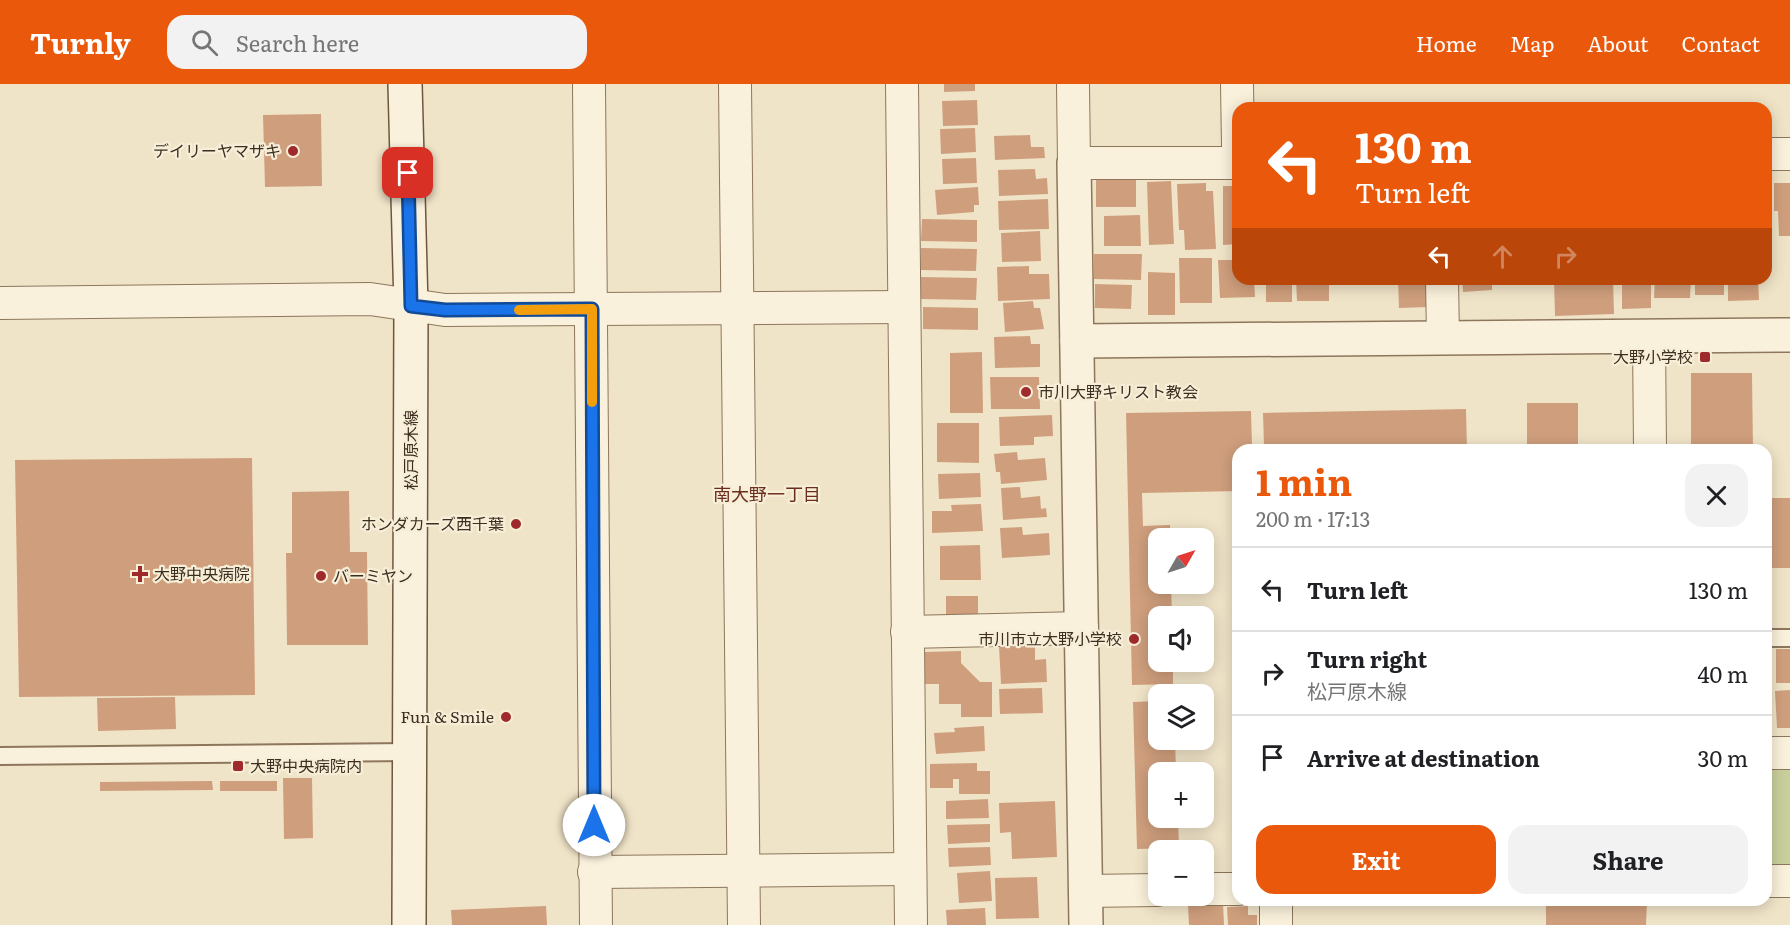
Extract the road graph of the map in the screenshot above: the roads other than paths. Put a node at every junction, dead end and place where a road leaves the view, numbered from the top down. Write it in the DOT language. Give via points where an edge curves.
graph roads {
  1 [pos="405,84"];
  2 [pos="589,84"];
  3 [pos="735,84"];
  4 [pos="902,84"];
  5 [pos="1073,84"];
  6 [pos="1237,84"];
  7 [pos="1237,102"];
  8 [pos="1772,154"];
  9 [pos="1790,154"];
  10 [pos="1074,163"];
  11 [pos="1232,163"];
  12 [pos="1442,285"];
  13 [pos="0,303"];
  14 [pos="411,306"];
  15 [pos="904,307"];
  16 [pos="592,309"];
  17 [pos="737,309"];
  18 [pos="1790,335"];
  19 [pos="1649,337"];
  20 [pos="1443,338"];
  21 [pos="1077,341"];
  22 [pos="1650,444"];
  23 [pos="1082,628"];
  24 [pos="907,632"];
  25 [pos="1772,638"];
  26 [pos="1790,638"];
  27 [pos="410,752"];
  28 [pos="1772,753"];
  29 [pos="1790,753"];
  30 [pos="0,756"];
  31 [pos="909,869"];
  32 [pos="743,870"];
  33 [pos="594,872"];
  34 [pos="1790,880"];
  35 [pos="1772,881"];
  36 [pos="1214,889"];
  37 [pos="1232,889"];
  38 [pos="1148,890"];
  39 [pos="1086,891"];
  40 [pos="1276,906"];
  41 [pos="409,925"];
  42 [pos="596,925"];
  43 [pos="744,925"];
  44 [pos="911,925"];
  45 [pos="1086,925"];
  46 [pos="1276,925"];
  1 -- 14 [label="street, 松戸原木線"];
  2 -- 16 [label="street"];
  3 -- 17 [label="street"];
  4 -- 15 [label="street"];
  5 -- 10 [label="street"];
  6 -- 7 [label="street"];
  8 -- 9 [label="street"];
  10 -- 11 [label="street"];
  10 -- 21 [label="street"];
  12 -- 20 [label="street"];
  13 -- 14 [label="street" via="370,299"];
  14 -- 16 [label="street" via="445,310"];
  14 -- 27 [label="street, 松戸原木線"];
  15 -- 17 [label="street"];
  15 -- 24 [label="street"];
  16 -- 17 [label="street"];
  16 -- 33 [label="street"];
  17 -- 32 [label="street"];
  18 -- 19 [label="street"];
  19 -- 20 [label="street"];
  19 -- 22 [label="street"];
  20 -- 21 [label="street"];
  21 -- 23 [label="street"];
  23 -- 24 [label="street"];
  23 -- 39 [label="street"];
  24 -- 31 [label="street"];
  25 -- 26 [label="lane"];
  27 -- 30 [label="lane"];
  27 -- 41 [label="street, 松戸原木線"];
  28 -- 29 [label="street"];
  31 -- 32 [label="street"];
  31 -- 44 [label="street"];
  32 -- 33 [label="street"];
  32 -- 43 [label="street"];
  33 -- 42 [label="street"];
  34 -- 35 [label="street"];
  36 -- 37 [label="street"];
  38 -- 39 [label="street"];
  39 -- 45 [label="street"];
  40 -- 46 [label="street"];
}
